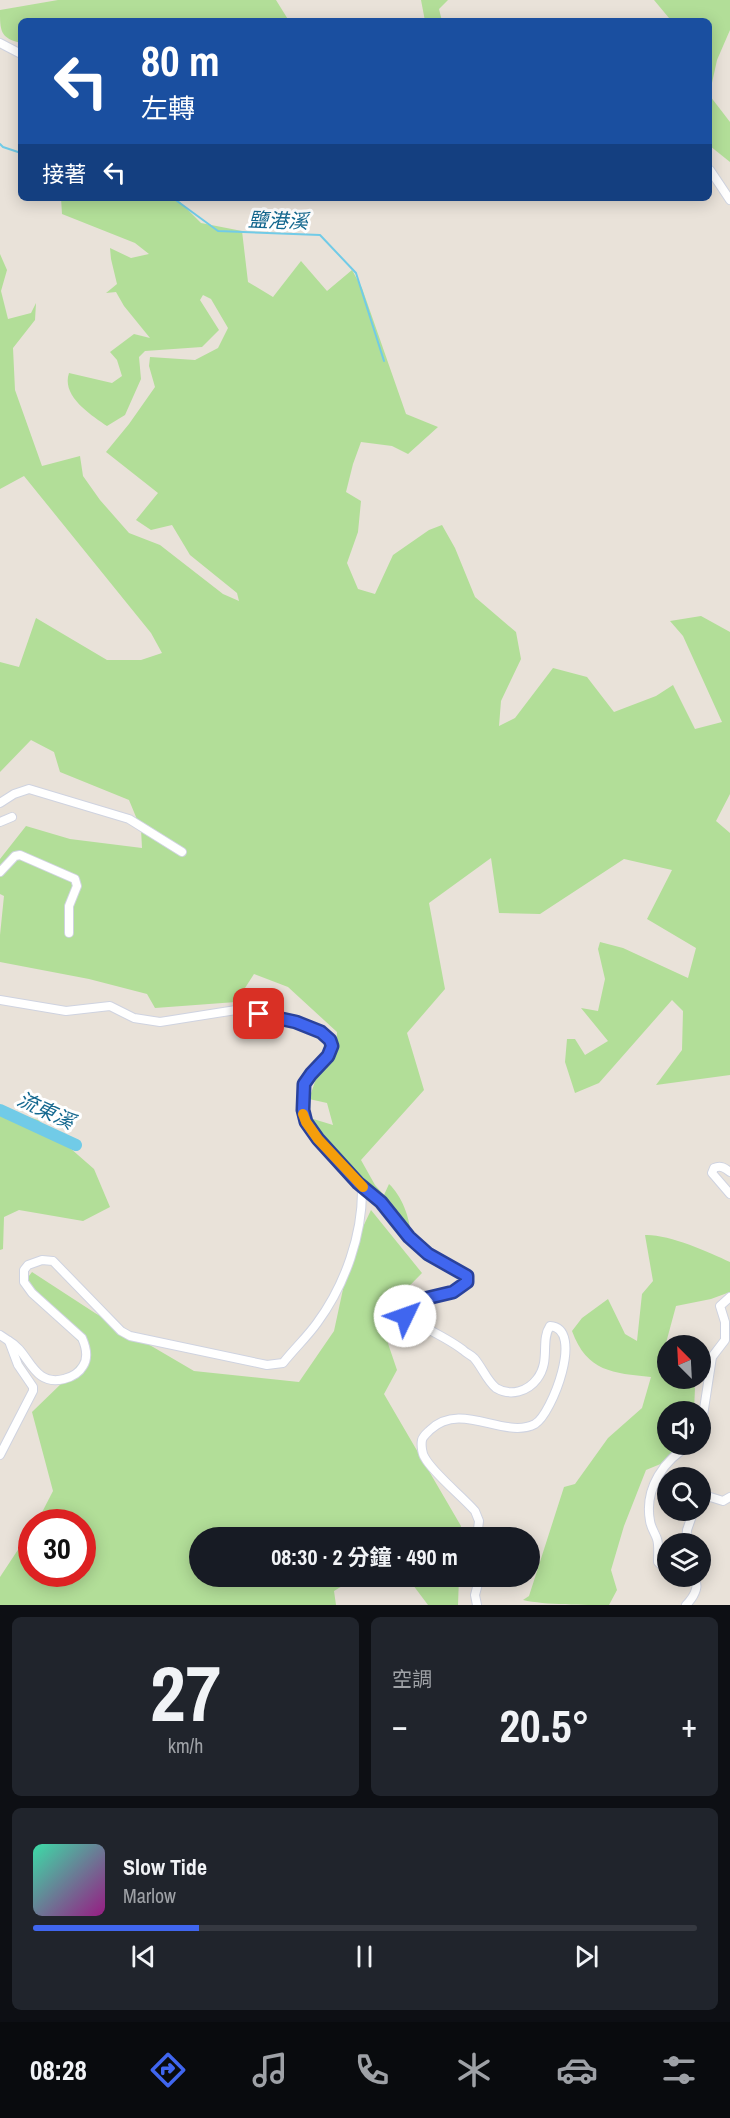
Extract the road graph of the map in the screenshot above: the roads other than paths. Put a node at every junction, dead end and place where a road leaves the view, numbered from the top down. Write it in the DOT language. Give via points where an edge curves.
graph roads {
  1 [pos="0,42"];
  2 [pos="18,52"];
  3 [pos="712,173"];
  4 [pos="730,200"];
  5 [pos="0,803"];
  6 [pos="12,817"];
  7 [pos="0,822"];
  8 [pos="182,852"];
  9 [pos="0,872"];
  10 [pos="69,933"];
  11 [pos="0,1000"];
  12 [pos="730,1172"];
  13 [pos="363,1187"];
  14 [pos="730,1194"];
  15 [pos="730,1297"];
  16 [pos="0,1335"];
  17 [pos="9,1341"];
  18 [pos="705,1401"];
  19 [pos="0,1455"];
  20 [pos="677,1455"];
  21 [pos="711,1497"];
  22 [pos="730,1497"];
  23 [pos="478,1527"];
  24 [pos="657,1540"];
  25 [pos="477,1587"];
  26 [pos="697,1587"];
  27 [pos="477,1605"];
  28 [pos="686,1605"];
  1 -- 2 [label="street"];
  3 -- 4 [label="street"];
  5 -- 8 [label="street" via="29,789 129,819"];
  6 -- 7 [label="street"];
  9 -- 10 [label="street" via="21,855 75,879"];
  11 -- 13 [label="street" via="60,1011 110,1006 134,1018 160,1022 236,1010 282,1018 321,1032 330,1040 331,1051 304,1084 304,1117 318,1139"];
  12 -- 14 [label="street" via="717,1167 712,1173"];
  13 -- 17 [label="street" via="360,1218 342,1281 317,1323 283,1363 267,1365 130,1336 48,1260 28,1265 24,1282 82,1338 85,1363 70,1377 43,1377"];
  13 -- 23 [label="street" via="423,1251 467,1276 467,1282 453,1292 411,1302 405,1308 405,1316 474,1358 496,1388 526,1390 543,1371 548,1328 554,1326 564,1336 565,1366 540,1420 527,1427 514,1427 455,1418 436,1423 425,1434 421,1443 424,1457 475,1511"];
  15 -- 18 [label="street" via="720,1306 725,1340 712,1358"];
  16 -- 17 [label="street"];
  17 -- 19 [label="street" via="33,1391"];
  20 -- 24 [label="street" via="667,1462 653,1488 649,1519"];
  21 -- 22 [label="street" via="723,1501"];
  25 -- 27 [label="street"];
  26 -- 28 [label="street"];
}
